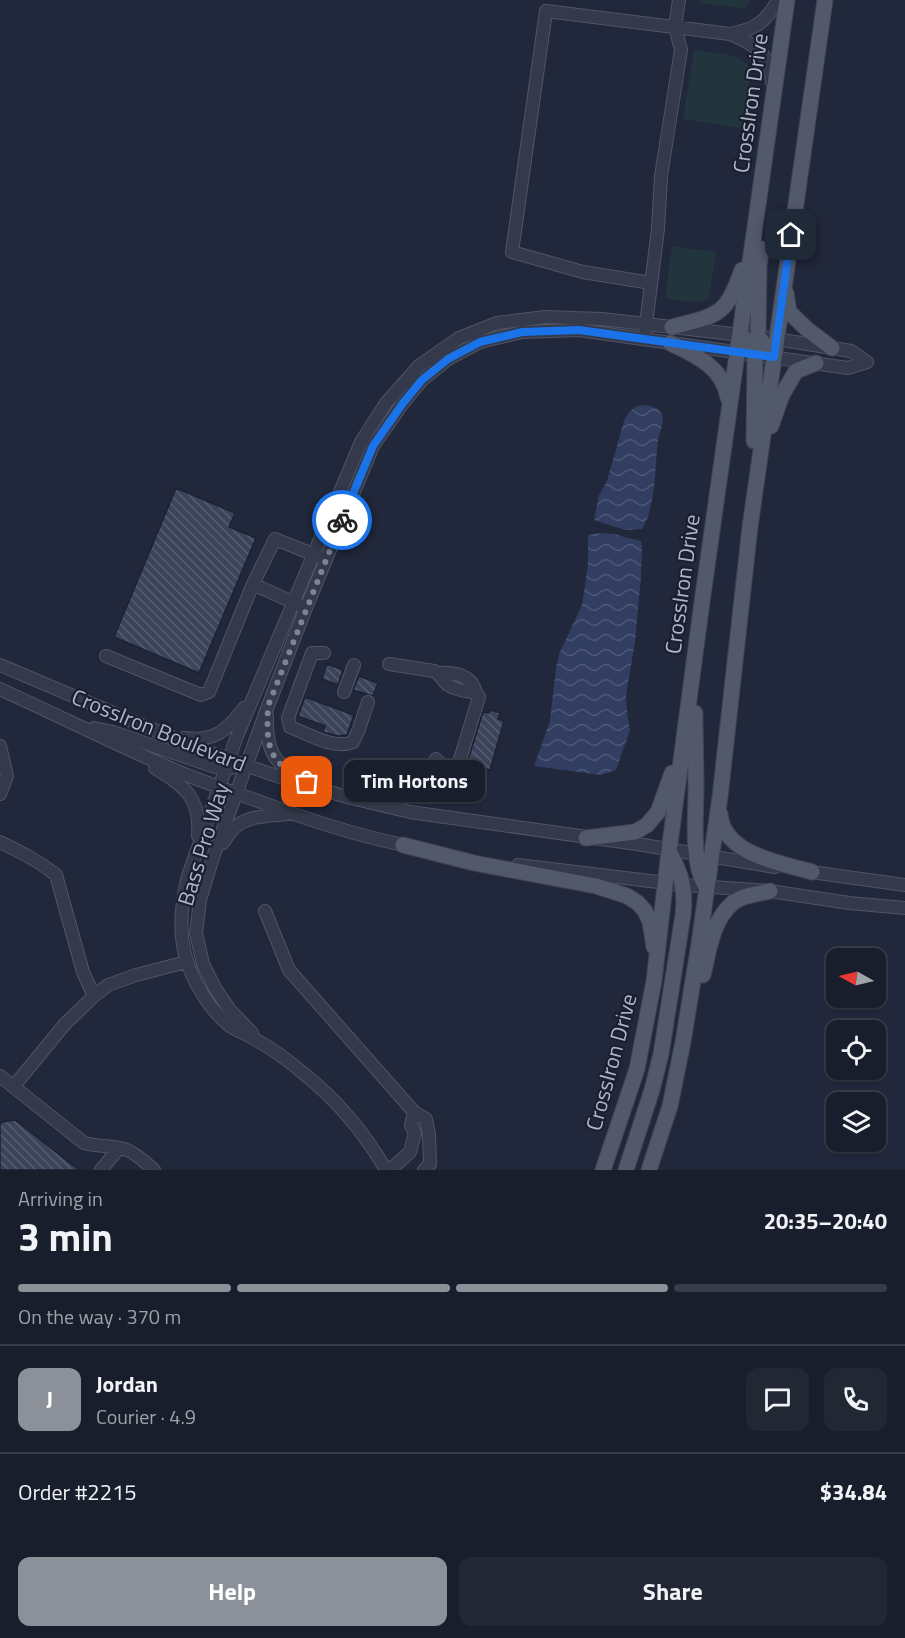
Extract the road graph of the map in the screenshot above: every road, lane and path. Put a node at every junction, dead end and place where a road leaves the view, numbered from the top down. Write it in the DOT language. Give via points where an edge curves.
graph roads {
  1 [pos="679,0"];
  2 [pos="778,0"];
  3 [pos="787,0"];
  4 [pos="825,0"];
  5 [pos="675,27"];
  6 [pos="730,34"];
  7 [pos="773,99"];
  8 [pos="767,143"];
  9 [pos="754,233"];
  10 [pos="784,281"];
  11 [pos="651,283"];
  12 [pos="646,324"];
  13 [pos="672,327"];
  14 [pos="740,334"];
  15 [pos="758,336"];
  16 [pos="644,339"];
  17 [pos="776,339"];
  18 [pos="670,343"];
  19 [pos="832,348"];
  20 [pos="737,352"];
  21 [pos="755,355"];
  22 [pos="774,357"];
  23 [pos="816,363"];
  24 [pos="729,406"];
  25 [pos="760,457"];
  26 [pos="752,510"];
  27 [pos="314,554"];
  28 [pos="326,560"];
  29 [pos="253,584"];
  30 [pos="293,603"];
  31 [pos="306,608"];
  32 [pos="697,641"];
  33 [pos="324,653"];
  34 [pos="106,656"];
  35 [pos="0,664"];
  36 [pos="354,664"];
  37 [pos="389,664"];
  38 [pos="0,689"];
  39 [pos="344,692"];
  40 [pos="254,695"];
  41 [pos="368,702"];
  42 [pos="268,706"];
  43 [pos="688,711"];
  44 [pos="76,723"];
  45 [pos="170,736"];
  46 [pos="0,746"];
  47 [pos="123,747"];
  48 [pos="436,759"];
  49 [pos="227,764"];
  50 [pos="246,765"];
  51 [pos="220,787"];
  52 [pos="321,790"];
  53 [pos="0,794"];
  54 [pos="237,794"];
  55 [pos="720,798"];
  56 [pos="290,813"];
  57 [pos="586,838"];
  58 [pos="0,842"];
  59 [pos="403,845"];
  60 [pos="669,850"];
  61 [pos="196,852"];
  62 [pos="704,855"];
  63 [pos="213,856"];
  64 [pos="812,872"];
  65 [pos="666,883"];
  66 [pos="683,885"];
  67 [pos="905,885"];
  68 [pos="706,886"];
  69 [pos="770,891"];
  70 [pos="905,908"];
  71 [pos="265,911"];
  72 [pos="186,962"];
  73 [pos="654,981"];
  74 [pos="94,996"];
  75 [pos="259,1041"];
  76 [pos="0,1076"];
  77 [pos="14,1086"];
  78 [pos="414,1112"];
  79 [pos="119,1148"];
  80 [pos="101,1170"];
  81 [pos="154,1170"];
  82 [pos="388,1170"];
  83 [pos="424,1170"];
  84 [pos="603,1170"];
  85 [pos="626,1170"];
  86 [pos="649,1170"];
  87 [pos="656,1170"];
  1 -- 5 [label="street"];
  2 -- 6 [label="street" via="757,26"];
  3 -- 7 [label="main road, CrossIron Drive"];
  4 -- 10 [label="main road"];
  5 -- 6 [label="street"];
  5 -- 11 [label="street" via="681,50 661,176"];
  5 -- 11 [label="street" via="546,11 512,252 583,272"];
  6 -- 7 [label="street" via="756,47 768,62"];
  7 -- 8 [label="main road, CrossIron Drive"];
  8 -- 9 [label="main road, CrossIron Drive"];
  8 -- 15 [label="main road" via="769,188 759,265"];
  9 -- 13 [label="main road" via="727,304 707,317"];
  9 -- 14 [label="main road, CrossIron Drive"];
  10 -- 17 [label="main road"];
  10 -- 19 [label="main road" via="789,312"];
  11 -- 12 [label="street"];
  12 -- 13 [label="street, Bass Pro Way"];
  12 -- 16 [label="street"];
  12 -- 27 [label="street, Bass Pro Way" via="545,317 496,323 459,338 419,366 386,403 361,442"];
  13 -- 14 [label="street, Bass Pro Way"];
  14 -- 15 [label="street, Bass Pro Way"];
  14 -- 20 [label="main road, CrossIron Drive"];
  14 -- 21 [label="main road"];
  15 -- 17 [label="street, Bass Pro Way"];
  15 -- 22 [label="main road"];
  16 -- 18 [label="street, Bass Pro Way"];
  16 -- 28 [label="street, Bass Pro Way" via="579,330 522,332 480,342 448,359 422,380 373,446"];
  17 -- 19 [label="street, Bass Pro Way"];
  17 -- 22 [label="main road"];
  18 -- 20 [label="street, Bass Pro Way"];
  18 -- 24 [label="main road" via="700,357 714,370 722,380"];
  19 -- 23 [label="street, Bass Pro Way" via="851,351 867,362 848,368"];
  20 -- 21 [label="street, Bass Pro Way"];
  20 -- 24 [label="main road, CrossIron Drive"];
  21 -- 22 [label="street, Bass Pro Way"];
  21 -- 26 [label="main road"];
  22 -- 23 [label="street, Bass Pro Way"];
  22 -- 25 [label="main road"];
  23 -- 25 [label="main road" via="796,371 782,395"];
  24 -- 32 [label="main road, CrossIron Drive"];
  25 -- 26 [label="main road"];
  26 -- 55 [label="main road"];
  27 -- 28 [label="street"];
  27 -- 29 [label="street" via="276,539"];
  27 -- 30 [label="street, Bass Pro Way"];
  28 -- 31 [label="street, Bass Pro Way"];
  29 -- 30 [label="street"];
  29 -- 34 [label="street" via="209,692 201,694"];
  30 -- 31 [label="street"];
  30 -- 40 [label="street, Bass Pro Way"];
  31 -- 42 [label="street, Bass Pro Way"];
  32 -- 43 [label="main road, CrossIron Drive"];
  32 -- 62 [label="main road" via="695,701"];
  33 -- 41 [label="street" via="312,653 288,718 290,727 336,745 348,744 353,742"];
  35 -- 45 [label="street, CrossIron Boulevard"];
  36 -- 39 [label="street"];
  37 -- 48 [label="street" via="438,673 448,685 479,697 458,766 448,767"];
  38 -- 44 [label="street, CrossIron Boulevard"];
  40 -- 45 [label="street" via="213,737 194,740"];
  40 -- 49 [label="street, Bass Pro Way"];
  42 -- 50 [label="street, Bass Pro Way"];
  42 -- 52 [label="street" via="268,744 273,755 280,765"];
  43 -- 57 [label="main road" via="658,812 634,832"];
  43 -- 60 [label="main road, CrossIron Drive"];
  44 -- 47 [label="street, CrossIron Boulevard"];
  44 -- 49 [label="street" via="203,763"];
  45 -- 49 [label="street, CrossIron Boulevard"];
  46 -- 53 [label="street" via="7,776"];
  47 -- 51 [label="street, CrossIron Boulevard"];
  47 -- 61 [label="street" via="190,795 199,819"];
  49 -- 50 [label="street"];
  49 -- 51 [label="street, Bass Pro Way"];
  50 -- 52 [label="street, CrossIron Boulevard"];
  50 -- 54 [label="street, Bass Pro Way"];
  51 -- 54 [label="street, CrossIron Boulevard"];
  51 -- 61 [label="street, Bass Pro Way"];
  52 -- 57 [label="street, CrossIron Boulevard" via="410,812"];
  54 -- 56 [label="street, CrossIron Boulevard"];
  54 -- 63 [label="street, Bass Pro Way"];
  55 -- 62 [label="main road"];
  55 -- 64 [label="main road" via="722,827 732,841 754,854"];
  56 -- 59 [label="street, CrossIron Boulevard"];
  56 -- 63 [label="street" via="245,821 234,828"];
  57 -- 60 [label="street, CrossIron Boulevard"];
  58 -- 74 [label="street" via="56,875 83,972"];
  59 -- 65 [label="street, CrossIron Boulevard" via="492,861"];
  59 -- 73 [label="main road" via="627,896 643,908 650,922"];
  60 -- 62 [label="street, CrossIron Boulevard"];
  60 -- 65 [label="main road, CrossIron Drive"];
  60 -- 66 [label="main road"];
  61 -- 72 [label="street, Bass Pro Way" via="182,898 181,933"];
  62 -- 64 [label="street, CrossIron Boulevard"];
  62 -- 68 [label="main road" via="701,877"];
  63 -- 75 [label="street, Bass Pro Way" via="198,909 198,945 215,988"];
  64 -- 67 [label="street, CrossIron Boulevard"];
  65 -- 66 [label="street, CrossIron Boulevard"];
  65 -- 73 [label="main road, CrossIron Drive"];
  66 -- 68 [label="street, CrossIron Boulevard"];
  66 -- 85 [label="main road" via="683,915 661,1054"];
  68 -- 69 [label="street, CrossIron Boulevard"];
  68 -- 86 [label="main road" via="683,1042"];
  69 -- 70 [label="street, CrossIron Boulevard"];
  69 -- 87 [label="main road" via="734,902 717,923 676,1110"];
  71 -- 78 [label="street" via="289,970"];
  72 -- 74 [label="street" via="136,975"];
  72 -- 75 [label="street, Bass Pro Way" via="219,1017"];
  73 -- 84 [label="main road, CrossIron Drive" via="637,1069"];
  74 -- 77 [label="street" via="65,1024"];
  75 -- 82 [label="street, Bass Pro Way" via="304,1073 345,1111"];
  76 -- 77 [label="street"];
  77 -- 79 [label="street" via="84,1143"];
  78 -- 82 [label="street" via="411,1125 415,1133 410,1152"];
  78 -- 83 [label="street" via="426,1119 429,1135 430,1164"];
  79 -- 80 [label="street"];
  79 -- 81 [label="street" via="134,1153"];
}
